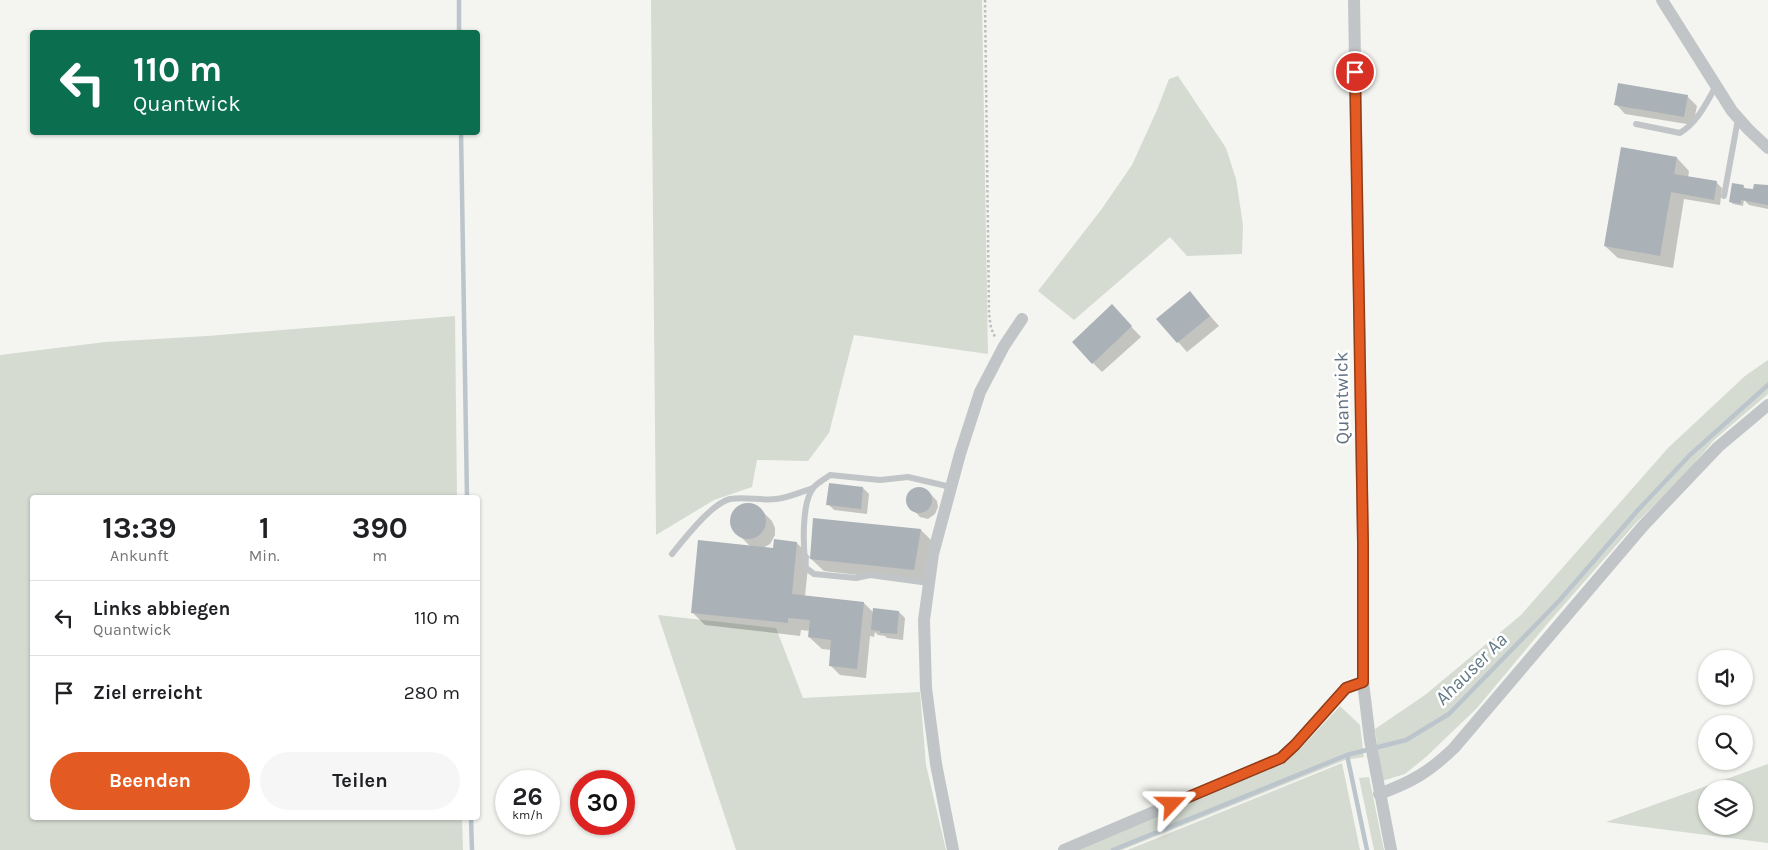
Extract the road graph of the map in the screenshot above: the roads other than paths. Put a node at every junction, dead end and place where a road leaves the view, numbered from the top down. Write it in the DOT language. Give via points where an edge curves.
graph roads {
  1 [pos="1354,0"];
  2 [pos="1662,0"];
  3 [pos="1716,86"];
  4 [pos="1738,117"];
  5 [pos="1636,124"];
  6 [pos="1768,148"];
  7 [pos="1724,196"];
  8 [pos="1022,318"];
  9 [pos="1768,405"];
  10 [pos="951,487"];
  11 [pos="813,488"];
  12 [pos="672,554"];
  13 [pos="928,583"];
  14 [pos="1363,682"];
  15 [pos="1379,794"];
  16 [pos="953,850"];
  17 [pos="1064,850"];
  18 [pos="1390,850"];
  1 -- 14 [label="street, Quantwick"];
  2 -- 3 [label="street"];
  3 -- 4 [label="street"];
  3 -- 5 [label="lane" via="1697,118 1680,133"];
  4 -- 6 [label="street"];
  4 -- 7 [label="lane"];
  8 -- 10 [label="street" via="980,392"];
  9 -- 15 [label="street" via="1718,447 1643,526 1454,748 1417,779"];
  10 -- 11 [label="lane" via="908,477 880,480 830,475"];
  10 -- 13 [label="street"];
  11 -- 12 [label="lane" via="777,500 729,500 705,516"];
  11 -- 13 [label="lane" via="806,505 806,568 814,574 856,578 870,575"];
  13 -- 16 [label="street" via="924,620 926,688 936,764"];
  14 -- 15 [label="street, Quantwick"];
  14 -- 17 [label="street" via="1346,688 1281,758"];
  15 -- 18 [label="street, Quantwick"];
}
